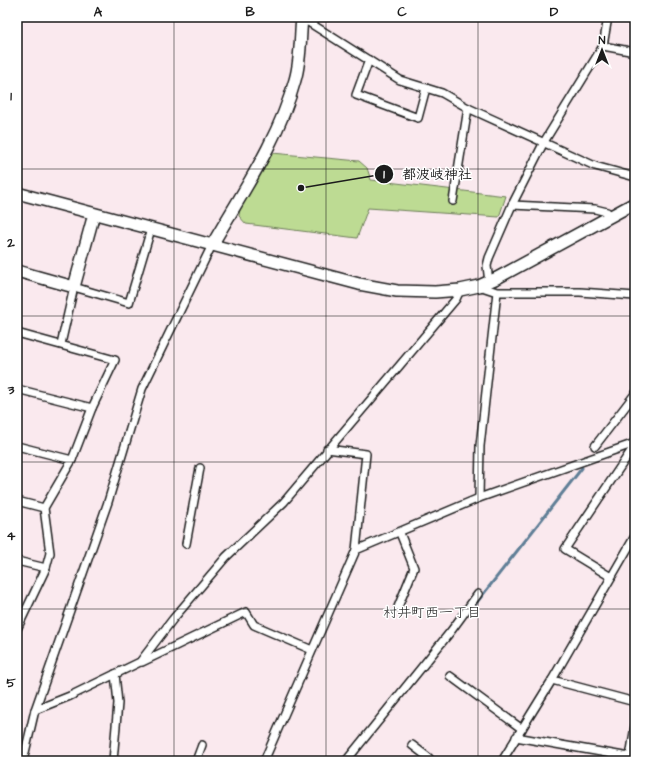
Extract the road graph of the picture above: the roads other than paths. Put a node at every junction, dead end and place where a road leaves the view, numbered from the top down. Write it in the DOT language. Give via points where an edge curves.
graph roads {
  1 [pos="608,17"];
  2 [pos="302,19"];
  3 [pos="602,46"];
  4 [pos="635,52"];
  5 [pos="369,60"];
  6 [pos="426,88"];
  7 [pos="468,108"];
  8 [pos="544,142"];
  9 [pos="635,177"];
  10 [pos="17,193"];
  11 [pos="453,200"];
  12 [pos="635,203"];
  13 [pos="512,205"];
  14 [pos="94,214"];
  15 [pos="611,216"];
  16 [pos="151,229"];
  17 [pos="212,245"];
  18 [pos="17,272"];
  19 [pos="484,284"];
  20 [pos="74,287"];
  21 [pos="460,290"];
  22 [pos="497,292"];
  23 [pos="635,296"];
  24 [pos="17,332"];
  25 [pos="61,344"];
  26 [pos="17,389"];
  27 [pos="635,394"];
  28 [pos="92,408"];
  29 [pos="635,444"];
  30 [pos="17,446"];
  31 [pos="595,446"];
  32 [pos="327,449"];
  33 [pos="72,460"];
  34 [pos="200,468"];
  35 [pos="479,498"];
  36 [pos="17,501"];
  37 [pos="44,508"];
  38 [pos="400,533"];
  39 [pos="635,536"];
  40 [pos="186,544"];
  41 [pos="356,550"];
  42 [pos="17,561"];
  43 [pos="46,568"];
  44 [pos="612,577"];
  45 [pos="478,594"];
  46 [pos="398,607"];
  47 [pos="19,620"];
  48 [pos="17,629"];
  49 [pos="312,650"];
  50 [pos="140,662"];
  51 [pos="115,674"];
  52 [pos="450,676"];
  53 [pos="552,680"];
  54 [pos="635,702"];
  55 [pos="35,710"];
  56 [pos="635,726"];
  57 [pos="522,729"];
  58 [pos="516,737"];
  59 [pos="202,745"];
  60 [pos="412,745"];
  61 [pos="632,757"];
  62 [pos="22,761"];
  63 [pos="113,761"];
  64 [pos="196,761"];
  65 [pos="264,761"];
  66 [pos="346,761"];
  67 [pos="428,761"];
  68 [pos="502,761"];
  1 -- 3 [label="street"];
  2 -- 5 [label="street"];
  2 -- 17 [label="street" via="297,71 289,99 272,139"];
  3 -- 4 [label="street"];
  3 -- 8 [label="street"];
  5 -- 6 [label="street" via="400,80"];
  5 -- 6 [label="street" via="356,95 418,118"];
  6 -- 7 [label="street" via="442,93"];
  7 -- 8 [label="street"];
  7 -- 11 [label="street"];
  8 -- 9 [label="street" via="595,166"];
  8 -- 13 [label="street"];
  10 -- 14 [label="street"];
  12 -- 15 [label="street"];
  13 -- 15 [label="street" via="595,209 607,212"];
  13 -- 19 [label="street" via="488,258"];
  14 -- 16 [label="street"];
  14 -- 20 [label="street"];
  15 -- 19 [label="street"];
  16 -- 17 [label="street"];
  16 -- 20 [label="street" via="129,304"];
  17 -- 21 [label="street" via="365,286 410,291"];
  17 -- 55 [label="street" via="142,389 108,502"];
  18 -- 20 [label="street"];
  19 -- 21 [label="street"];
  19 -- 22 [label="street"];
  20 -- 25 [label="street"];
  21 -- 32 [label="street" via="456,299 416,348"];
  22 -- 23 [label="street" via="580,292"];
  22 -- 35 [label="street" via="480,446"];
  24 -- 25 [label="street"];
  25 -- 28 [label="street" via="115,360"];
  26 -- 28 [label="street"];
  27 -- 31 [label="street"];
  28 -- 33 [label="street"];
  29 -- 35 [label="street"];
  29 -- 44 [label="street" via="565,549"];
  30 -- 33 [label="street"];
  32 -- 41 [label="street" via="366,454"];
  32 -- 50 [label="street" via="284,502 226,557 172,619"];
  33 -- 37 [label="street"];
  34 -- 40 [label="street"];
  35 -- 38 [label="street"];
  36 -- 37 [label="street"];
  37 -- 43 [label="street" via="50,553"];
  38 -- 41 [label="street"];
  38 -- 46 [label="street" via="414,568"];
  39 -- 44 [label="street"];
  41 -- 49 [label="street"];
  42 -- 43 [label="street"];
  43 -- 47 [label="street"];
  44 -- 53 [label="street"];
  45 -- 66 [label="street"];
  47 -- 48 [label="street"];
  49 -- 50 [label="street" via="254,625 246,612"];
  49 -- 65 [label="street"];
  50 -- 51 [label="street"];
  51 -- 55 [label="street"];
  51 -- 63 [label="street" via="118,702"];
  52 -- 57 [label="street"];
  53 -- 54 [label="street"];
  53 -- 57 [label="street"];
  55 -- 62 [label="street"];
  56 -- 61 [label="street"];
  57 -- 58 [label="street"];
  58 -- 61 [label="street"];
  58 -- 68 [label="street"];
  59 -- 64 [label="street"];
  60 -- 67 [label="street" via="429,758"];
}
